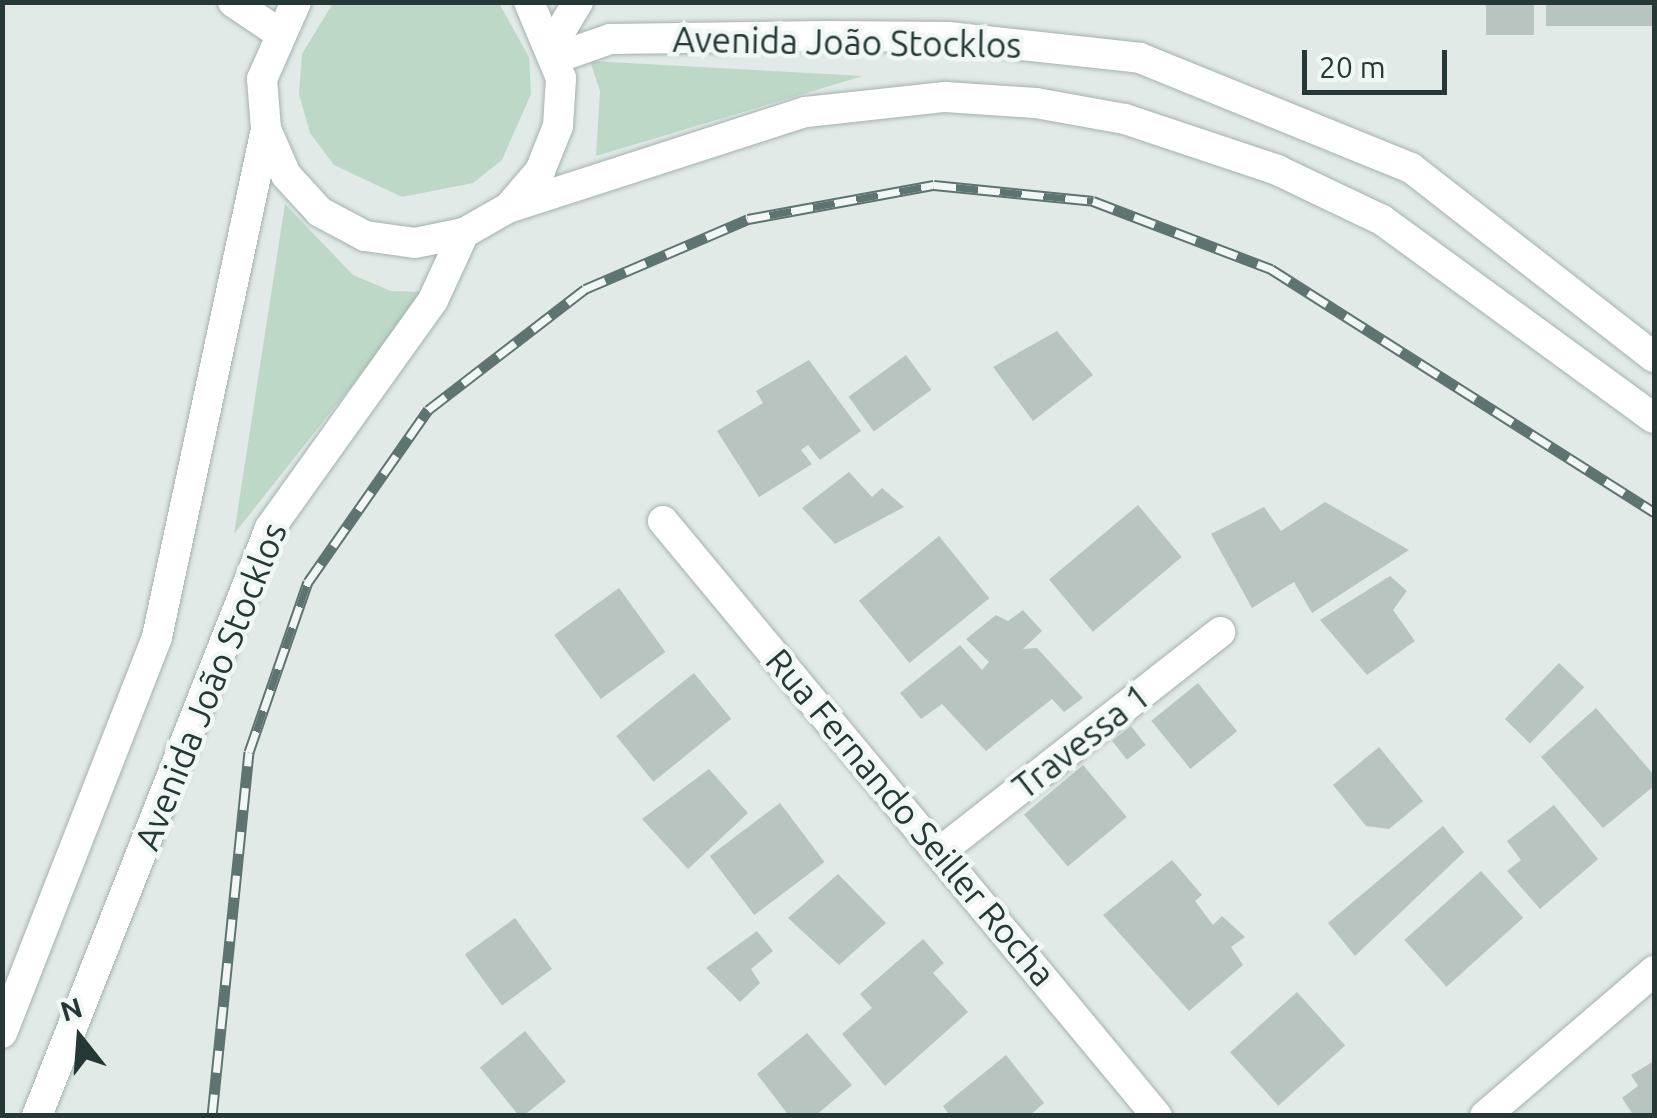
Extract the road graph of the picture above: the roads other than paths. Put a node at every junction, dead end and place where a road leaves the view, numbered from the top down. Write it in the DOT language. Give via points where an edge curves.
graph roads {
  1 [pos="233,2"];
  2 [pos="296,2"];
  3 [pos="529,2"];
  4 [pos="578,2"];
  5 [pos="276,31"];
  6 [pos="554,51"];
  7 [pos="266,130"];
  8 [pos="508,208"];
  9 [pos="464,233"];
  10 [pos="1654,358"];
  11 [pos="1654,418"];
  12 [pos="663,521"];
  13 [pos="1220,632"];
  14 [pos="941,850"];
  15 [pos="1654,971"];
  16 [pos="2,1033"];
  17 [pos="37,1116"];
  18 [pos="1157,1116"];
  19 [pos="1485,1116"];
  1 -- 5 [label="main road"];
  2 -- 5 [label="main road, Avenida João Stocklos"];
  3 -- 6 [label="main road, Avenida João Stocklos"];
  4 -- 6 [label="main road"];
  5 -- 7 [label="main road, Avenida João Stocklos" via="262,78"];
  6 -- 8 [label="main road, Avenida João Stocklos" via="558,126 540,172"];
  6 -- 10 [label="main road, Avenida João Stocklos" via="610,39 948,36 1140,58 1410,168"];
  7 -- 9 [label="main road, Avenida João Stocklos" via="297,188 364,236 415,243"];
  7 -- 16 [label="main road, Avenida João Stocklos" via="157,637"];
  8 -- 9 [label="main road, Avenida João Stocklos"];
  8 -- 11 [label="main road, Avenida João Stocklos" via="806,112 945,97 1036,103 1125,119 1260,164 1382,220"];
  9 -- 17 [label="main road, Avenida João Stocklos" via="433,300 270,528"];
  12 -- 14 [label="main road, Rua Fernando Seiller Rocha"];
  13 -- 14 [label="main road, Travessa 1"];
  14 -- 18 [label="main road, Rua Fernando Seiller Rocha"];
  15 -- 19 [label="main road"];
}
